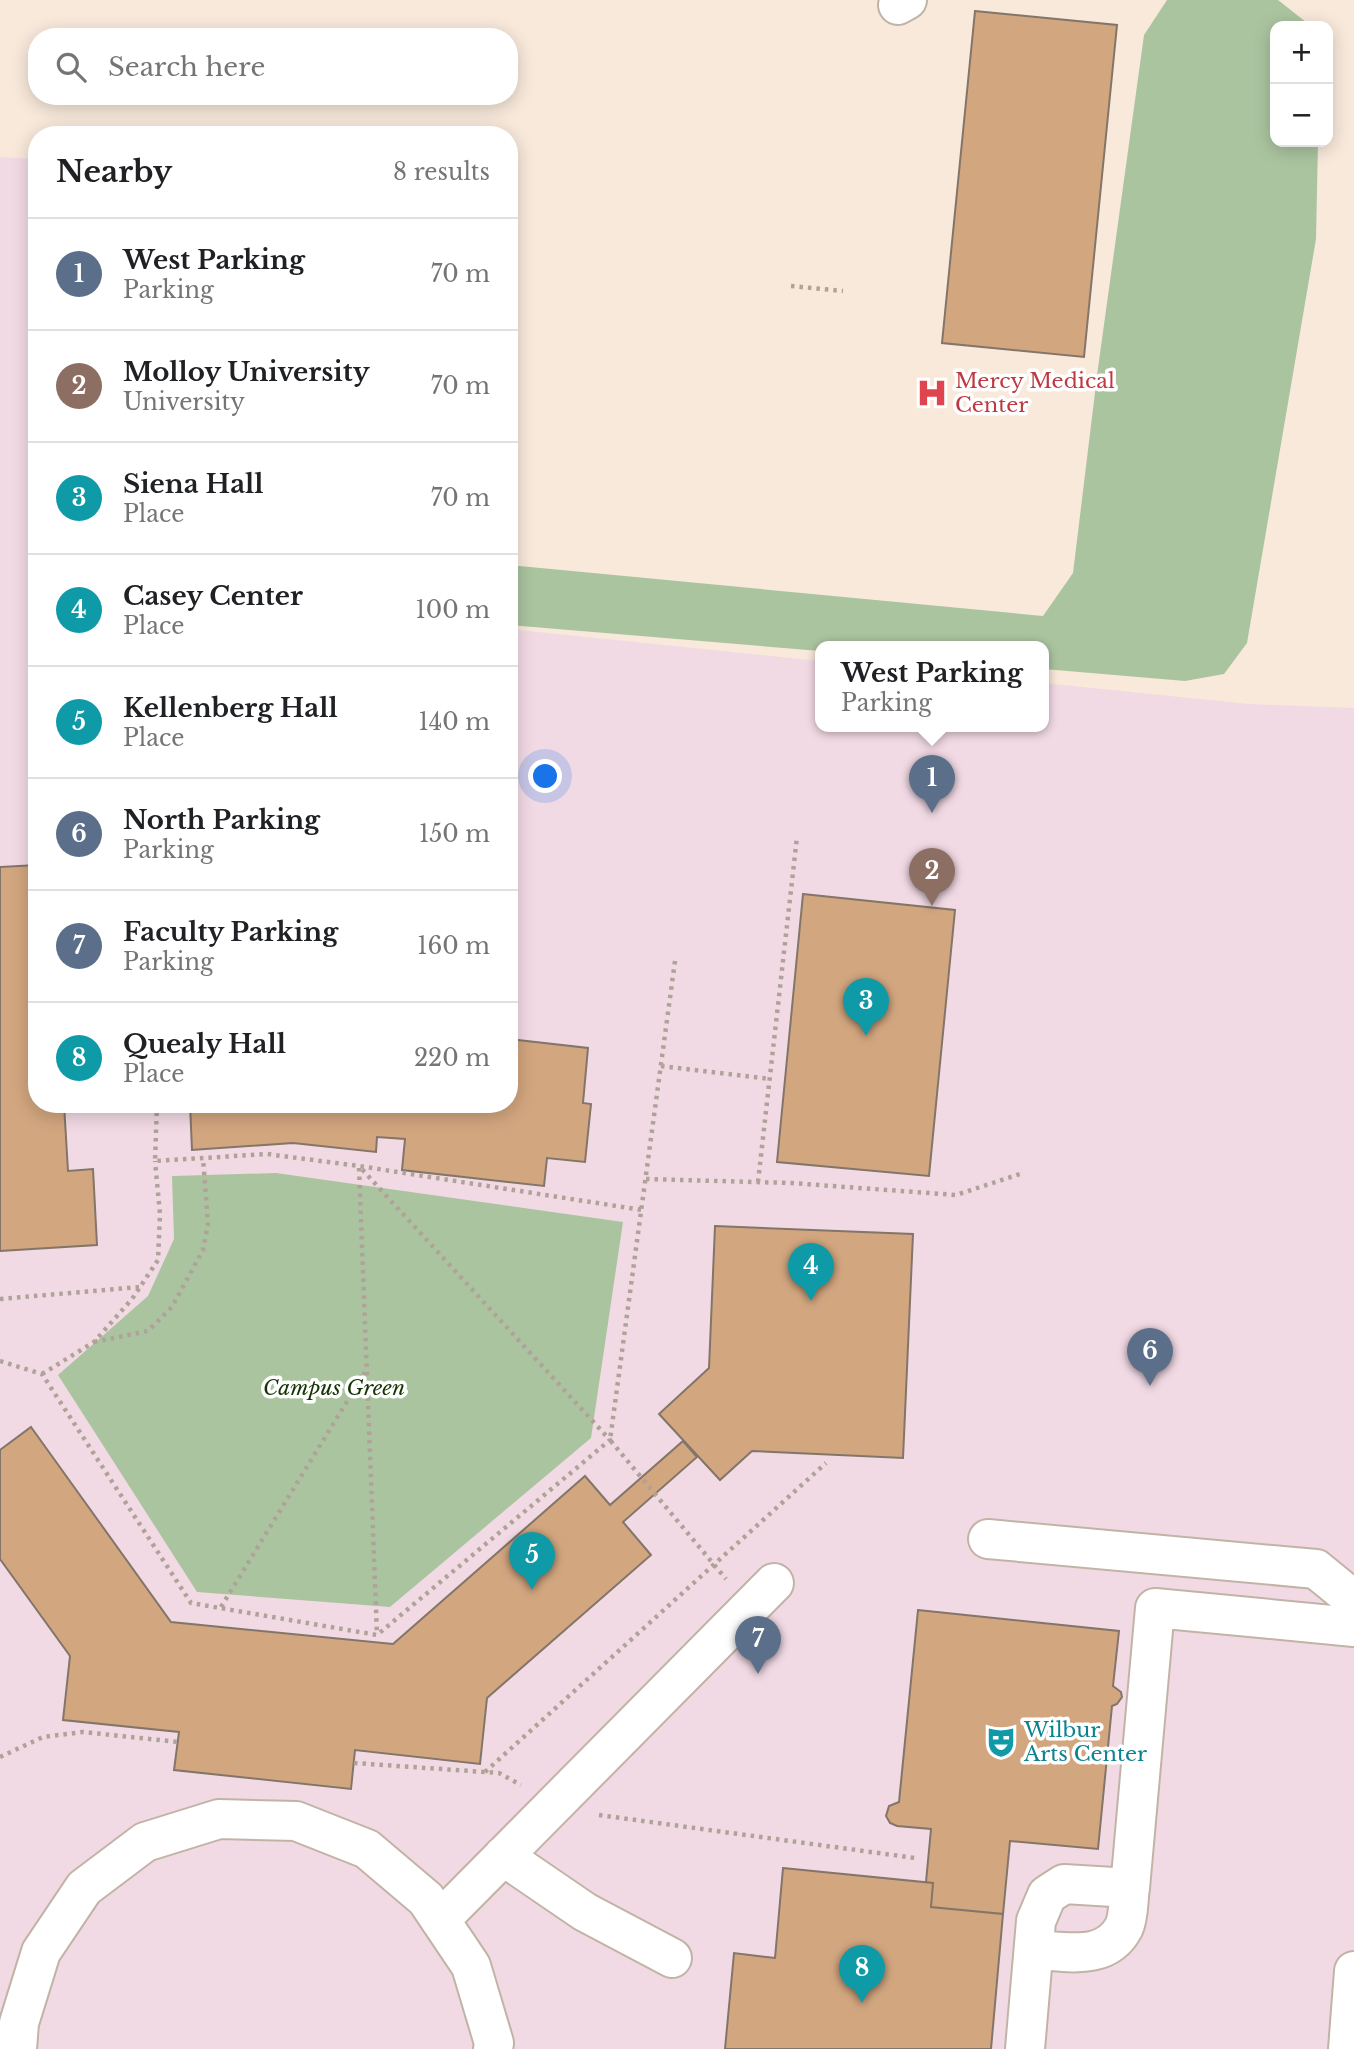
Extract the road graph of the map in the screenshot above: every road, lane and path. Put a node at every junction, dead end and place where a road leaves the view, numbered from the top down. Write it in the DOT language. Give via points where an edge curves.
graph roads {
  1 [pos="791,286"];
  2 [pos="843,291"];
  3 [pos="797,837"];
  4 [pos="676,961"];
  5 [pos="661,1066"];
  6 [pos="770,1079"];
  7 [pos="156,1113"];
  8 [pos="203,1158"];
  9 [pos="155,1161"];
  10 [pos="359,1166"];
  11 [pos="1020,1174"];
  12 [pos="646,1179"];
  13 [pos="758,1182"];
  14 [pos="642,1210"];
  15 [pos="140,1287"];
  16 [pos="0,1299"];
  17 [pos="94,1342"];
  18 [pos="0,1361"];
  19 [pos="366,1370"];
  20 [pos="42,1374"];
  21 [pos="610,1440"];
  22 [pos="826,1463"];
  23 [pos="988,1539"];
  24 [pos="715,1565"];
  25 [pos="762,1596"];
  26 [pos="1354,1600"];
  27 [pos="220,1607"];
  28 [pos="1354,1627"];
  29 [pos="377,1635"];
  30 [pos="178,1742"];
  31 [pos="0,1757"];
  32 [pos="354,1763"];
  33 [pos="485,1772"];
  34 [pos="551,1808"];
  35 [pos="503,1856"];
  36 [pos="915,1858"];
  37 [pos="1129,1888"];
  38 [pos="440,1920"];
  39 [pos="1034,1950"];
  40 [pos="672,1958"];
  41 [pos="1354,1971"];
  42 [pos="17,2049"];
  43 [pos="493,2049"];
  44 [pos="1024,2049"];
  45 [pos="1348,2049"];
  1 -- 2 [label="path"];
  3 -- 6 [label="path"];
  4 -- 5 [label="path"];
  5 -- 6 [label="path"];
  5 -- 12 [label="path"];
  6 -- 13 [label="path"];
  7 -- 9 [label="path"];
  8 -- 9 [label="path"];
  8 -- 10 [label="path" via="267,1154"];
  8 -- 17 [label="path" via="208,1224 203,1250 172,1307 148,1331"];
  9 -- 15 [label="path" via="158,1260"];
  10 -- 14 [label="path"];
  10 -- 19 [label="path"];
  10 -- 21 [label="path"];
  11 -- 13 [label="path" via="956,1195"];
  12 -- 13 [label="path"];
  12 -- 14 [label="path"];
  14 -- 21 [label="path"];
  15 -- 16 [label="path"];
  15 -- 17 [label="path"];
  17 -- 20 [label="path"];
  18 -- 20 [label="path"];
  19 -- 27 [label="path"];
  19 -- 29 [label="path"];
  20 -- 27 [label="path" via="191,1603"];
  21 -- 24 [label="path"];
  21 -- 29 [label="path"];
  22 -- 24 [label="path"];
  23 -- 26 [label="street" via="1316,1569"];
  24 -- 25 [label="path"];
  24 -- 33 [label="path"];
  25 -- 34 [label="street"];
  27 -- 29 [label="path"];
  28 -- 37 [label="street" via="1155,1608"];
  30 -- 31 [label="path" via="83,1732 43,1737"];
  32 -- 33 [label="path"];
  33 -- 34 [label="path" via="499,1773 527,1788"];
  34 -- 35 [label="street"];
  34 -- 36 [label="path"];
  35 -- 38 [label="street"];
  35 -- 40 [label="street" via="585,1912"];
  37 -- 39 [label="street" via="1125,1925 1111,1944 1091,1953"];
  37 -- 39 [label="street" via="1064,1884 1047,1895 1036,1921"];
  38 -- 42 [label="street" via="426,1899 368,1849 296,1821 219,1819 145,1842 84,1888 41,1952 19,2023"];
  38 -- 43 [label="street" via="471,1966"];
  39 -- 44 [label="street"];
  41 -- 45 [label="street"];
}
